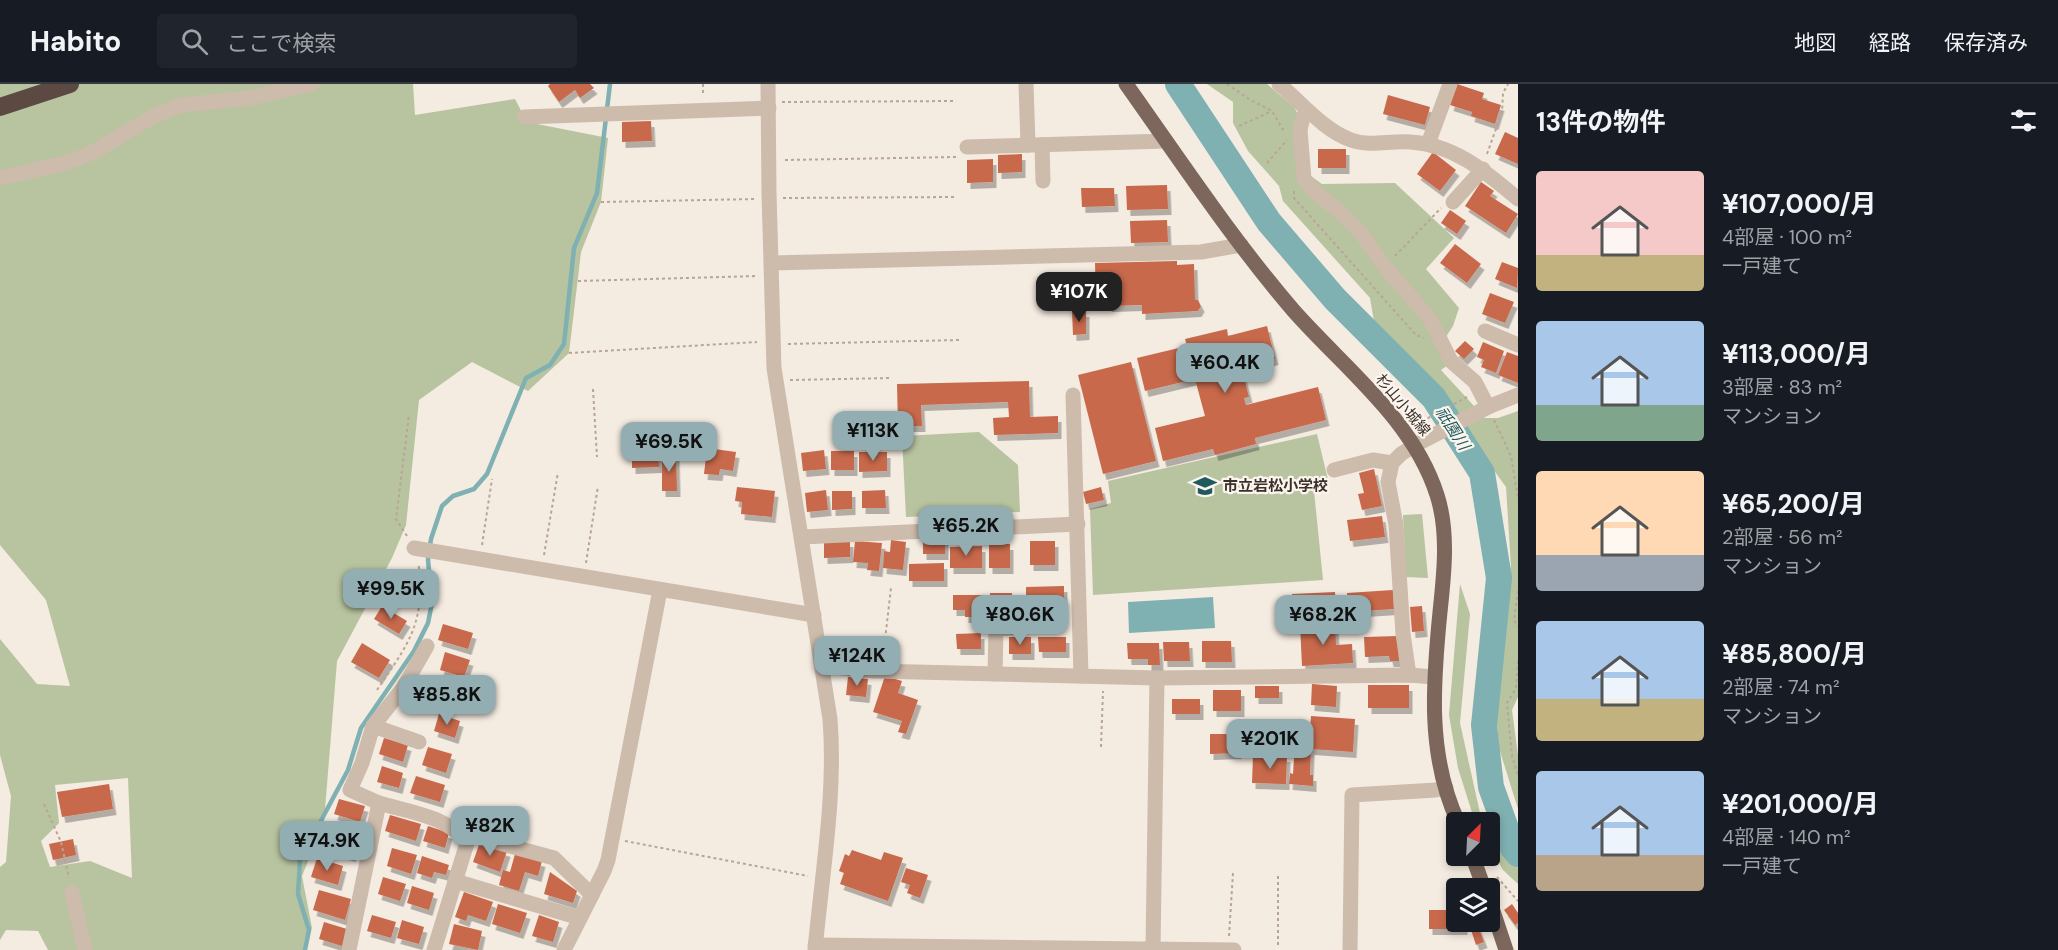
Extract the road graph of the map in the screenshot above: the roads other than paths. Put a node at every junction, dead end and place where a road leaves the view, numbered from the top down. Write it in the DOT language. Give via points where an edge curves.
graph roads {
  1 [pos="70,84"];
  2 [pos="312,84"];
  3 [pos="768,84"];
  4 [pos="1026,84"];
  5 [pos="1126,84"];
  6 [pos="1279,84"];
  7 [pos="1450,84"];
  8 [pos="774,105"];
  9 [pos="0,106"];
  10 [pos="1307,112"];
  11 [pos="524,117"];
  12 [pos="1166,141"];
  13 [pos="1428,144"];
  14 [pos="1035,145"];
  15 [pos="962,152"];
  16 [pos="1483,168"];
  17 [pos="0,177"];
  18 [pos="1043,181"];
  19 [pos="1518,199"];
  20 [pos="1453,202"];
  21 [pos="1241,245"];
  22 [pos="767,269"];
  23 [pos="1485,331"];
  24 [pos="1518,345"];
  25 [pos="1073,395"];
  26 [pos="1518,395"];
  27 [pos="1488,407"];
  28 [pos="1415,446"];
  29 [pos="1392,463"];
  30 [pos="1334,470"];
  31 [pos="1078,524"];
  32 [pos="802,537"];
  33 [pos="424,550"];
  34 [pos="660,590"];
  35 [pos="814,615"];
  36 [pos="1023,627"];
  37 [pos="427,646"];
  38 [pos="822,666"];
  39 [pos="995,674"];
  40 [pos="1409,675"];
  41 [pos="1081,676"];
  42 [pos="1434,677"];
  43 [pos="1157,678"];
  44 [pos="373,726"];
  45 [pos="419,742"];
  46 [pos="1446,788"];
  47 [pos="379,803"];
  48 [pos="1454,812"];
  49 [pos="461,834"];
  50 [pos="455,881"];
  51 [pos="72,892"];
  52 [pos="592,895"];
  53 [pos="580,918"];
  54 [pos="1500,932"];
  55 [pos="815,947"];
  56 [pos="1231,947"];
  57 [pos="1153,949"];
  58 [pos="86,950"];
  59 [pos="350,950"];
  60 [pos="434,950"];
  61 [pos="564,950"];
  62 [pos="1350,950"];
  63 [pos="1506,950"];
  1 -- 9 [label="highway"];
  2 -- 17 [label="street" via="250,98 181,105 152,117 92,153 66,163"];
  3 -- 8 [label="street"];
  4 -- 14 [label="street"];
  5 -- 12 [label="main road, 杉山小城線"];
  6 -- 10 [label="street"];
  7 -- 13 [label="street"];
  8 -- 11 [label="street"];
  8 -- 22 [label="street"];
  10 -- 13 [label="street" via="1348,139 1366,144"];
  10 -- 27 [label="street" via="1300,130 1304,179 1361,233 1430,319 1451,361 1475,382"];
  12 -- 14 [label="street"];
  12 -- 21 [label="main road, 杉山小城線"];
  13 -- 16 [label="street"];
  14 -- 15 [label="street"];
  14 -- 18 [label="street"];
  16 -- 19 [label="street"];
  16 -- 20 [label="street"];
  21 -- 22 [label="street" via="1201,252"];
  21 -- 28 [label="main road, 杉山小城線"];
  22 -- 32 [label="street" via="774,368"];
  23 -- 24 [label="street"];
  25 -- 31 [label="street"];
  26 -- 27 [label="street"];
  27 -- 28 [label="street"];
  28 -- 29 [label="street"];
  28 -- 42 [label="main road, 杉山小城線" via="1438,497 1444,532"];
  29 -- 30 [label="street" via="1373,460"];
  29 -- 40 [label="street" via="1388,482 1396,525"];
  31 -- 32 [label="street"];
  31 -- 41 [label="street"];
  32 -- 35 [label="street"];
  33 -- 34 [label="street"];
  34 -- 35 [label="street"];
  34 -- 52 [label="street" via="608,860"];
  35 -- 38 [label="street"];
  36 -- 39 [label="street" via="996,629"];
  37 -- 44 [label="street" via="403,688"];
  38 -- 39 [label="street"];
  38 -- 55 [label="street" via="832,753"];
  39 -- 41 [label="street"];
  40 -- 42 [label="street"];
  40 -- 43 [label="street"];
  41 -- 43 [label="street"];
  42 -- 46 [label="main road, 杉山小城線" via="1436,746"];
  43 -- 57 [label="street"];
  44 -- 45 [label="street"];
  44 -- 47 [label="street" via="350,790"];
  46 -- 48 [label="main road, 杉山小城線"];
  46 -- 62 [label="street" via="1352,795"];
  47 -- 49 [label="street" via="448,823"];
  47 -- 59 [label="street"];
  49 -- 50 [label="street" via="467,843"];
  49 -- 52 [label="street" via="554,858"];
  50 -- 53 [label="street"];
  50 -- 60 [label="street"];
  51 -- 58 [label="street"];
  52 -- 53 [label="street"];
  53 -- 61 [label="street"];
  54 -- 63 [label="main road"];
  55 -- 57 [label="street"];
  56 -- 57 [label="street"];
}
